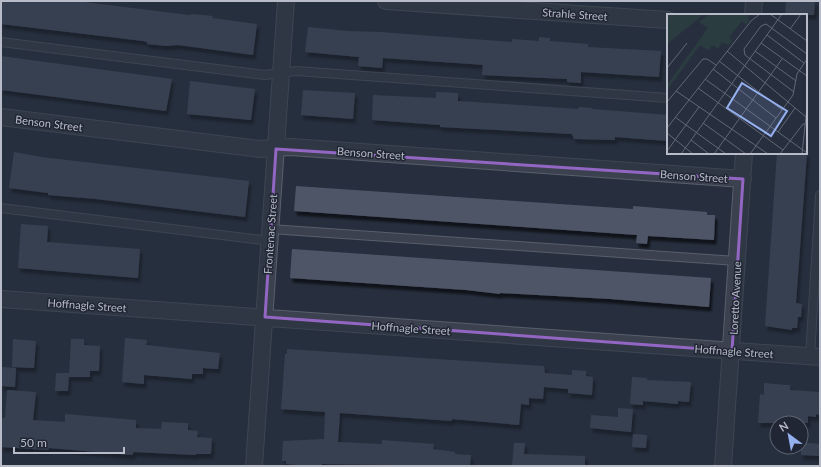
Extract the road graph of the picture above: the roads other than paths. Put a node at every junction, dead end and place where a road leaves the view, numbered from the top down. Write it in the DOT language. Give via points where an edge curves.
graph roads {
  1 [pos="286,1"];
  2 [pos="386,1"];
  3 [pos="754,1"];
  4 [pos="753,14"];
  5 [pos="667,20"];
  6 [pos="1,42"];
  7 [pos="280,74"];
  8 [pos="667,98"];
  9 [pos="1,117"];
  10 [pos="276,148"];
  11 [pos="744,154"];
  12 [pos="743,179"];
  13 [pos="820,195"];
  14 [pos="1,208"];
  15 [pos="270,235"];
  16 [pos="737,261"];
  17 [pos="1,299"];
  18 [pos="265,317"];
  19 [pos="732,351"];
  20 [pos="815,357"];
  21 [pos="254,466"];
  22 [pos="723,466"];
  1 -- 7 [label="street, Frontenac Street"];
  2 -- 5 [label="street, Strahle Street"];
  3 -- 4 [label="street"];
  6 -- 7 [label="lane" via="264,75"];
  7 -- 8 [label="lane" via="296,71"];
  7 -- 10 [label="street, Frontenac Street"];
  9 -- 10 [label="street, Benson Street" via="260,149"];
  10 -- 12 [label="street, Benson Street"];
  10 -- 15 [label="street, Frontenac Street"];
  11 -- 12 [label="street, Loretto Avenue"];
  12 -- 16 [label="street, Loretto Avenue"];
  13 -- 20 [label="lane"];
  14 -- 15 [label="lane"];
  15 -- 16 [label="lane"];
  15 -- 18 [label="street, Frontenac Street"];
  16 -- 19 [label="street, Loretto Avenue"];
  17 -- 18 [label="street, Hoffnagle Street"];
  18 -- 19 [label="street, Hoffnagle Street"];
  18 -- 21 [label="street, Frontenac Street"];
  19 -- 20 [label="street, Hoffnagle Street"];
  19 -- 22 [label="street, Loretto Avenue"];
}
